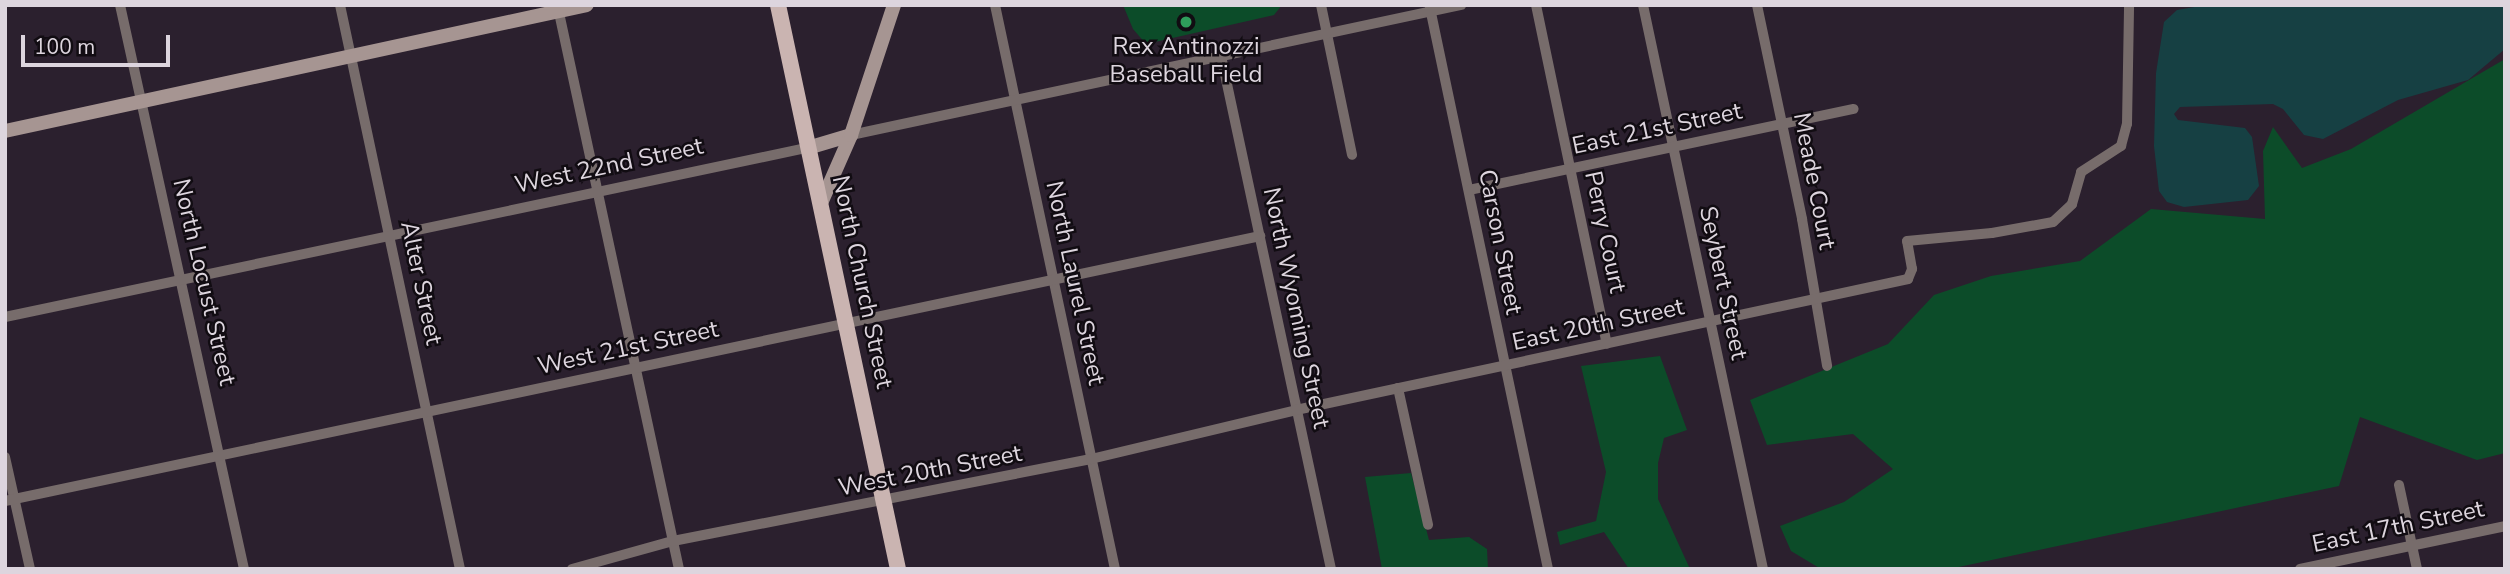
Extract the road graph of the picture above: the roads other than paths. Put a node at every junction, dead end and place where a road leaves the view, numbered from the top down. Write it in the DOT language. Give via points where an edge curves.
graph roads {
  1 [pos="120,5"];
  2 [pos="340,5"];
  3 [pos="587,5"];
  4 [pos="778,5"];
  5 [pos="894,5"];
  6 [pos="995,5"];
  7 [pos="1321,5"];
  8 [pos="1461,5"];
  9 [pos="1536,5"];
  10 [pos="1643,5"];
  11 [pos="1757,5"];
  12 [pos="2129,5"];
  13 [pos="1431,8"];
  14 [pos="558,9"];
  15 [pos="1327,33"];
  16 [pos="1222,56"];
  17 [pos="351,57"];
  18 [pos="1014,99"];
  19 [pos="140,102"];
  20 [pos="1854,109"];
  21 [pos="1782,124"];
  22 [pos="5,131"];
  23 [pos="851,135"];
  24 [pos="811,147"];
  25 [pos="1673,147"];
  26 [pos="1352,155"];
  27 [pos="1571,168"];
  28 [pos="597,190"];
  29 [pos="1469,190"];
  30 [pos="822,201"];
  31 [pos="389,235"];
  32 [pos="1260,236"];
  33 [pos="183,279"];
  34 [pos="1053,279"];
  35 [pos="1814,299"];
  36 [pos="5,317"];
  37 [pos="1710,322"];
  38 [pos="848,323"];
  39 [pos="1607,344"];
  40 [pos="1503,366"];
  41 [pos="1827,366"];
  42 [pos="638,367"];
  43 [pos="1398,388"];
  44 [pos="1296,410"];
  45 [pos="426,411"];
  46 [pos="221,456"];
  47 [pos="5,457"];
  48 [pos="1091,459"];
  49 [pos="2399,485"];
  50 [pos="10,500"];
  51 [pos="885,503"];
  52 [pos="1428,525"];
  53 [pos="2505,526"];
  54 [pos="673,541"];
  55 [pos="2412,545"];
  56 [pos="30,569"];
  57 [pos="244,569"];
  58 [pos="460,569"];
  59 [pos="572,569"];
  60 [pos="679,569"];
  61 [pos="898,569"];
  62 [pos="1115,569"];
  63 [pos="1331,569"];
  64 [pos="1548,569"];
  65 [pos="1763,569"];
  66 [pos="2300,569"];
  67 [pos="2417,569"];
  1 -- 19 [label="street, North Locust Street"];
  2 -- 17 [label="street, Alter Street"];
  3 -- 14 [label="street"];
  4 -- 24 [label="main road, North Church Street"];
  5 -- 23 [label="street"];
  6 -- 18 [label="street, North Laurel Street"];
  7 -- 15 [label="street"];
  8 -- 13 [label="street, West 22nd Street"];
  9 -- 27 [label="street, Perry Court"];
  10 -- 25 [label="street, Seybert Street"];
  11 -- 21 [label="street, Meade Court"];
  12 -- 35 [label="street, East 20th Street" via="2127,124 2121,146 2081,172 2072,204 2053,222 1907,241 1912,269 1908,279"];
  13 -- 15 [label="street, West 22nd Street"];
  13 -- 29 [label="street, Carson Street"];
  14 -- 17 [label="street"];
  14 -- 28 [label="street"];
  15 -- 16 [label="street, West 22nd Street"];
  15 -- 26 [label="street"];
  16 -- 18 [label="street, West 22nd Street"];
  16 -- 32 [label="street, North Wyoming Street"];
  17 -- 19 [label="street"];
  17 -- 31 [label="street, Alter Street"];
  18 -- 23 [label="street, West 22nd Street"];
  18 -- 34 [label="street, North Laurel Street"];
  19 -- 22 [label="street"];
  19 -- 33 [label="street, North Locust Street"];
  20 -- 21 [label="street, East 21st Street"];
  21 -- 25 [label="street, East 21st Street"];
  21 -- 35 [label="street, Meade Court"];
  23 -- 24 [label="street, West 22nd Street"];
  23 -- 30 [label="street"];
  24 -- 28 [label="street, West 22nd Street"];
  24 -- 30 [label="main road, North Church Street"];
  25 -- 27 [label="street, East 21st Street"];
  25 -- 37 [label="street, Seybert Street"];
  27 -- 29 [label="street, East 21st Street"];
  27 -- 39 [label="street, Perry Court"];
  28 -- 31 [label="street, West 22nd Street"];
  28 -- 42 [label="street"];
  29 -- 40 [label="street, Carson Street"];
  30 -- 38 [label="main road, North Church Street"];
  31 -- 33 [label="street, West 22nd Street"];
  31 -- 45 [label="street, Alter Street"];
  32 -- 34 [label="street, West 21st Street"];
  32 -- 44 [label="street, North Wyoming Street"];
  33 -- 36 [label="street, West 22nd Street"];
  33 -- 46 [label="street, North Locust Street"];
  34 -- 38 [label="street, West 21st Street"];
  34 -- 48 [label="street, North Laurel Street"];
  35 -- 37 [label="street, East 20th Street"];
  35 -- 41 [label="street, Meade Court"];
  37 -- 39 [label="street, East 20th Street"];
  37 -- 65 [label="street, Seybert Street"];
  38 -- 42 [label="street, West 21st Street"];
  38 -- 51 [label="main road, North Church Street"];
  39 -- 40 [label="street, East 20th Street"];
  40 -- 43 [label="street, East 20th Street"];
  40 -- 64 [label="street, Carson Street"];
  42 -- 45 [label="street, West 21st Street"];
  42 -- 54 [label="street"];
  43 -- 44 [label="street, East 20th Street"];
  43 -- 52 [label="street"];
  44 -- 48 [label="street, West 20th Street"];
  44 -- 63 [label="street, North Wyoming Street"];
  45 -- 46 [label="street, West 21st Street"];
  45 -- 58 [label="street, Alter Street"];
  46 -- 50 [label="street, West 21st Street"];
  46 -- 57 [label="street, North Locust Street"];
  47 -- 50 [label="street"];
  48 -- 51 [label="street, West 20th Street"];
  48 -- 62 [label="street, North Laurel Street"];
  49 -- 55 [label="street"];
  50 -- 56 [label="street"];
  51 -- 54 [label="street, West 20th Street"];
  51 -- 61 [label="main road, North Church Street"];
  53 -- 55 [label="street, East 17th Street"];
  54 -- 59 [label="street, West 20th Street"];
  54 -- 60 [label="street"];
  55 -- 66 [label="street, East 17th Street"];
  55 -- 67 [label="street"];
}
